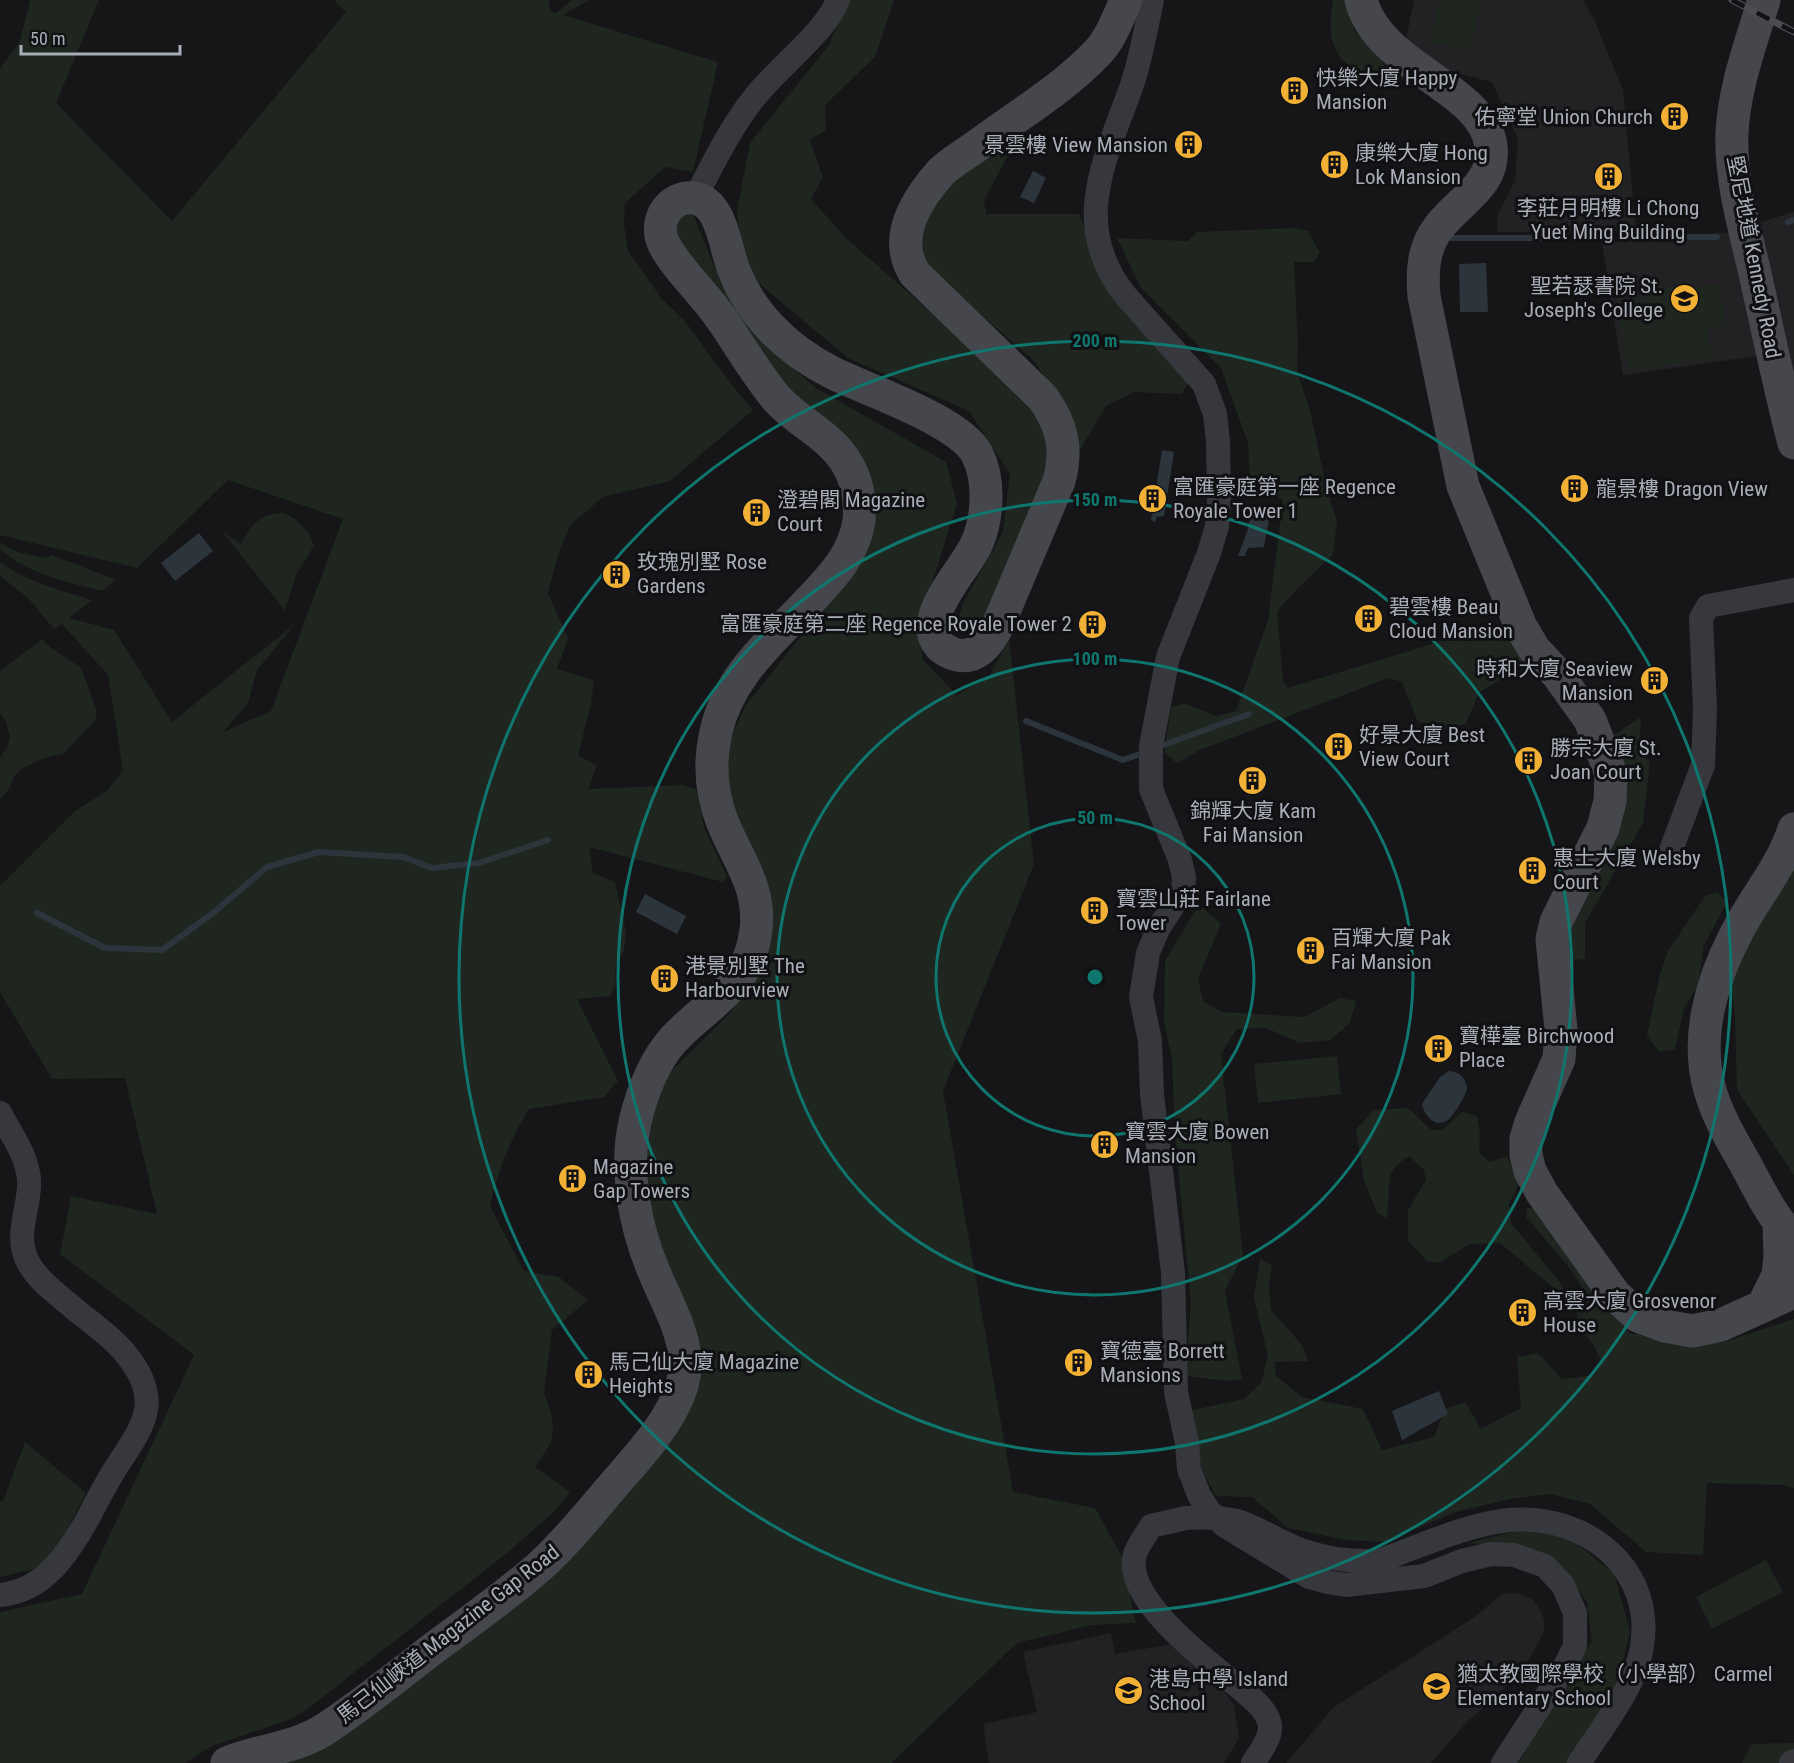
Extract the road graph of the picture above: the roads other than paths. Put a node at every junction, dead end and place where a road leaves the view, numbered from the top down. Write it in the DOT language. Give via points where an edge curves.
graph roads {
  1 [pos="838,0"];
  2 [pos="1126,0"];
  3 [pos="1152,0"];
  4 [pos="1361,0"];
  5 [pos="1764,0"];
  6 [pos="695,198"];
  7 [pos="1794,443"];
  8 [pos="1794,590"];
  9 [pos="1794,829"];
  10 [pos="1671,850"];
  11 [pos="0,1113"];
  12 [pos="1786,1232"];
  13 [pos="1794,1292"];
  14 [pos="1763,1306"];
  15 [pos="1383,1571"];
  16 [pos="0,1595"];
  17 [pos="226,1763"];
  18 [pos="1253,1763"];
  19 [pos="1503,1763"];
  20 [pos="1579,1763"];
  1 -- 6 [label="street" via="821,26 754,98"];
  2 -- 6 [label="main road" via="1110,36 1097,53 1051,92 942,171 916,204 906,229 907,259 915,274 1043,398 1058,421 1064,445 1059,481 999,623 988,643 975,654 958,656 940,646 933,622 982,530 985,487 978,455 954,430 829,371 784,341 758,314 742,288 712,209"];
  3 -- 15 [label="street" via="1132,83 1104,159 1096,202 1104,261 1119,287 1198,376 1208,392 1217,426 1219,501 1214,539 1168,657 1151,755 1151,789 1184,877 1183,890 1148,953 1141,997 1150,1041 1152,1094 1173,1273 1176,1392 1189,1469 1199,1495 1225,1526 1309,1577 1346,1586"];
  4 -- 14 [label="main road" via="1382,39 1468,106 1488,135 1491,153 1485,176 1473,195 1438,227 1427,249 1424,296 1462,486 1521,627 1590,720 1611,774 1603,828 1556,922 1552,939 1561,1029 1559,1059 1531,1122 1526,1155 1530,1171 1615,1294 1638,1316 1692,1331 1721,1325"];
  5 -- 7 [label="main road, 堅尼地道 Kennedy Road" via="1737,96 1732,134 1744,227"];
  6 -- 17 [label="main road, 馬己仙峽道 Magazine Gap Road" via="683,198 664,213 660,228 663,243 780,402 840,453 857,486 859,513 851,548 838,570 745,670 722,710 712,757 713,785 721,819 755,893 754,946 745,970 728,992 678,1036 657,1062 633,1131 631,1168 637,1218 682,1340 682,1384 654,1437 575,1531 539,1567 322,1731 293,1746"];
  8 -- 10 [label="street" via="1708,606 1701,618 1703,765"];
  9 -- 12 [label="main road" via="1776,870 1724,959 1709,1007 1704,1050 1710,1089 1722,1122"];
  11 -- 16 [label="street" via="27,1169 28,1194 21,1238 26,1258 42,1281 124,1352 147,1396 138,1434 65,1555 31,1586"];
  12 -- 14 [label="main road" via="1778,1275"];
  13 -- 14 [label="main road"];
  15 -- 18 [label="street, bridge" via="1311,1553 1238,1522 1186,1518 1151,1527 1135,1555 1136,1580 1145,1598 1175,1633 1256,1702 1265,1715 1269,1735"];
  15 -- 19 [label="street" via="1424,1576 1491,1554 1514,1555 1545,1566 1563,1585 1575,1613 1575,1646"];
  15 -- 20 [label="street" via="1488,1523 1532,1519 1577,1529 1614,1555 1629,1573 1637,1594 1642,1619 1641,1652 1629,1683"];
}
